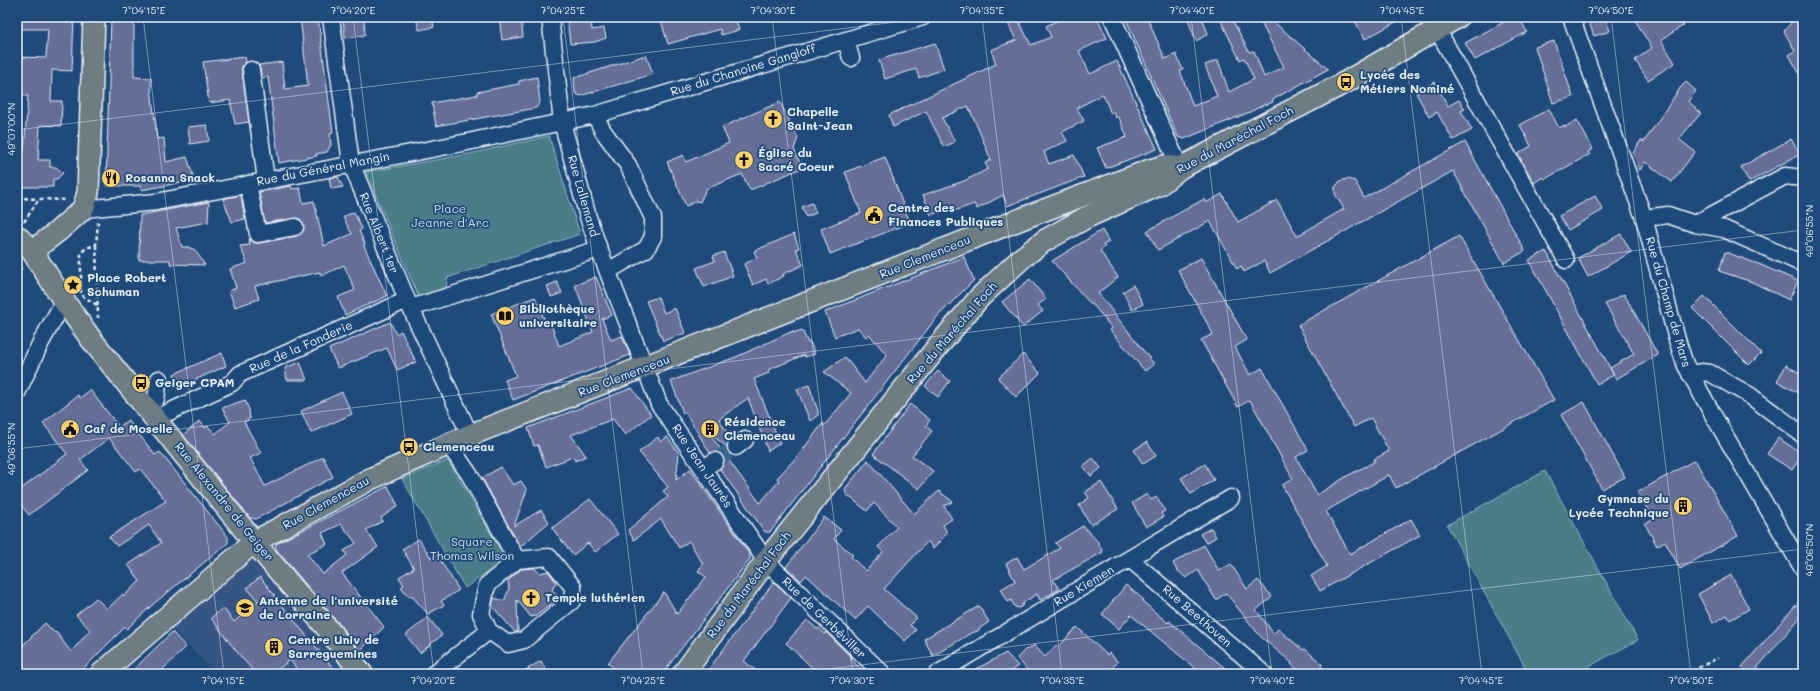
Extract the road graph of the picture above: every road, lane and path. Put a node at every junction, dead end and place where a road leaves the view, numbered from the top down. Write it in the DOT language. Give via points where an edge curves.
graph roads {
  1 [pos="94,17"];
  2 [pos="331,17"];
  3 [pos="550,17"];
  4 [pos="923,17"];
  5 [pos="1112,17"];
  6 [pos="1458,17"];
  7 [pos="1571,17"];
  8 [pos="1437,29"];
  9 [pos="846,40"];
  10 [pos="851,58"];
  11 [pos="251,70"];
  12 [pos="595,115"];
  13 [pos="562,122"];
  14 [pos="351,163"];
  15 [pos="1180,168"];
  16 [pos="1803,178"];
  17 [pos="266,180"];
  18 [pos="248,184"];
  19 [pos="69,195"];
  20 [pos="17,198"];
  21 [pos="1078,198"];
  22 [pos="39,199"];
  23 [pos="91,208"];
  24 [pos="1042,211"];
  25 [pos="1087,217"];
  26 [pos="1644,218"];
  27 [pos="1695,224"];
  28 [pos="295,227"];
  29 [pos="19,231"];
  30 [pos="1057,234"];
  31 [pos="599,249"];
  32 [pos="32,251"];
  33 [pos="1566,260"];
  34 [pos="1803,264"];
  35 [pos="608,271"];
  36 [pos="64,300"];
  37 [pos="409,304"];
  38 [pos="97,305"];
  39 [pos="645,368"];
  40 [pos="1690,374"];
  41 [pos="159,378"];
  42 [pos="17,393"];
  43 [pos="152,413"];
  44 [pos="1803,435"];
  45 [pos="470,436"];
  46 [pos="449,445"];
  47 [pos="1231,498"];
  48 [pos="254,542"];
  49 [pos="1130,559"];
  50 [pos="517,560"];
  51 [pos="766,561"];
  52 [pos="1803,569"];
  53 [pos="489,631"];
  54 [pos="1718,658"];
  55 [pos="106,671"];
  56 [pos="362,674"];
  57 [pos="433,674"];
  58 [pos="683,674"];
  59 [pos="883,674"];
  60 [pos="938,674"];
  61 [pos="1264,674"];
  62 [pos="1686,674"];
  1 -- 23 [label="main road" via="88,193"];
  2 -- 14 [label="street, Rue Albert 1er"];
  3 -- 13 [label="street, Rue Lallemand"];
  4 -- 9 [label="street, Rue du Chanoine Gangloff"];
  5 -- 15 [label="street"];
  6 -- 8 [label="main road, Rue du Maréchal Foch"];
  7 -- 26 [label="street, Rue du Champ de Mars"];
  8 -- 15 [label="main road, Rue du Maréchal Foch" via="1346,82"];
  8 -- 33 [label="street"];
  9 -- 10 [label="street"];
  9 -- 12 [label="street, Rue du Chanoine Gangloff"];
  11 -- 17 [label="street"];
  12 -- 13 [label="street, Rue du Chanoine Gangloff"];
  12 -- 35 [label="street" via="603,131 628,165 653,218 654,237 646,249"];
  13 -- 14 [label="street, Rue du Général Mangin"];
  13 -- 31 [label="street, Rue Lallemand"];
  14 -- 17 [label="street, Rue du Général Mangin"];
  14 -- 37 [label="street, Rue Albert 1er"];
  15 -- 21 [label="main road, Rue Clemenceau" via="1164,166 1150,170"];
  15 -- 25 [label="main road, Rue du Maréchal Foch" via="1159,185"];
  16 -- 27 [label="street" via="1785,176"];
  17 -- 18 [label="street, Rue du Général Mangin"];
  18 -- 23 [label="street, Rue du Général Mangin" via="156,202"];
  18 -- 28 [label="street" via="258,234"];
  19 -- 22 [label="path" via="66,200"];
  20 -- 22 [label="path"];
  21 -- 24 [label="main road, Rue Clemenceau"];
  21 -- 25 [label="main road" via="1085,207"];
  22 -- 29 [label="path"];
  23 -- 32 [label="main road"];
  23 -- 38 [label="path" via="96,245 86,248 81,253 81,294"];
  24 -- 30 [label="main road" via="1056,224"];
  24 -- 39 [label="main road, Rue Clemenceau"];
  25 -- 30 [label="main road, Rue du Maréchal Foch"];
  26 -- 27 [label="street" via="1668,215"];
  26 -- 40 [label="street, Rue du Champ de Mars" via="1678,343"];
  27 -- 34 [label="street" via="1724,229"];
  29 -- 32 [label="main road, Rue Alexandre de Geiger"];
  30 -- 51 [label="main road, Rue du Maréchal Foch" via="1022,257 980,297"];
  31 -- 35 [label="street, Rue Lallemand"];
  31 -- 37 [label="street"];
  32 -- 36 [label="main road, Rue Alexandre de Geiger"];
  35 -- 39 [label="street, Rue Lallemand"];
  36 -- 42 [label="street"];
  36 -- 43 [label="main road, Rue Alexandre de Geiger"];
  37 -- 43 [label="street, Rue de la Fonderie" via="240,374 232,383"];
  37 -- 45 [label="street, Rue Albert 1er"];
  39 -- 45 [label="main road, Rue Clemenceau"];
  39 -- 51 [label="street, Rue Jean Jaurès" via="659,404 709,464"];
  40 -- 44 [label="street" via="1710,373 1749,396"];
  40 -- 52 [label="street, Rue du Champ de Mars"];
  41 -- 43 [label="street"];
  43 -- 48 [label="main road, Rue Alexandre de Geiger"];
  45 -- 46 [label="main road, Rue Clemenceau"];
  46 -- 48 [label="main road, Rue Clemenceau" via="370,479"];
  46 -- 50 [label="street" via="469,474"];
  47 -- 49 [label="street, Rue Kiemen"];
  48 -- 55 [label="main road, Rue Clemenceau"];
  48 -- 56 [label="main road, Rue Alexandre de Geiger" via="332,634"];
  49 -- 60 [label="street, Rue Kiemen"];
  49 -- 61 [label="street, Rue Beethoven"];
  50 -- 53 [label="street" via="488,585 481,614"];
  50 -- 53 [label="street" via="549,557 573,587 572,601 524,640 508,644"];
  51 -- 58 [label="main road, Rue du Maréchal Foch"];
  51 -- 59 [label="street, Rue de Gerbéviller"];
  53 -- 57 [label="street"];
  54 -- 62 [label="path"];
}
